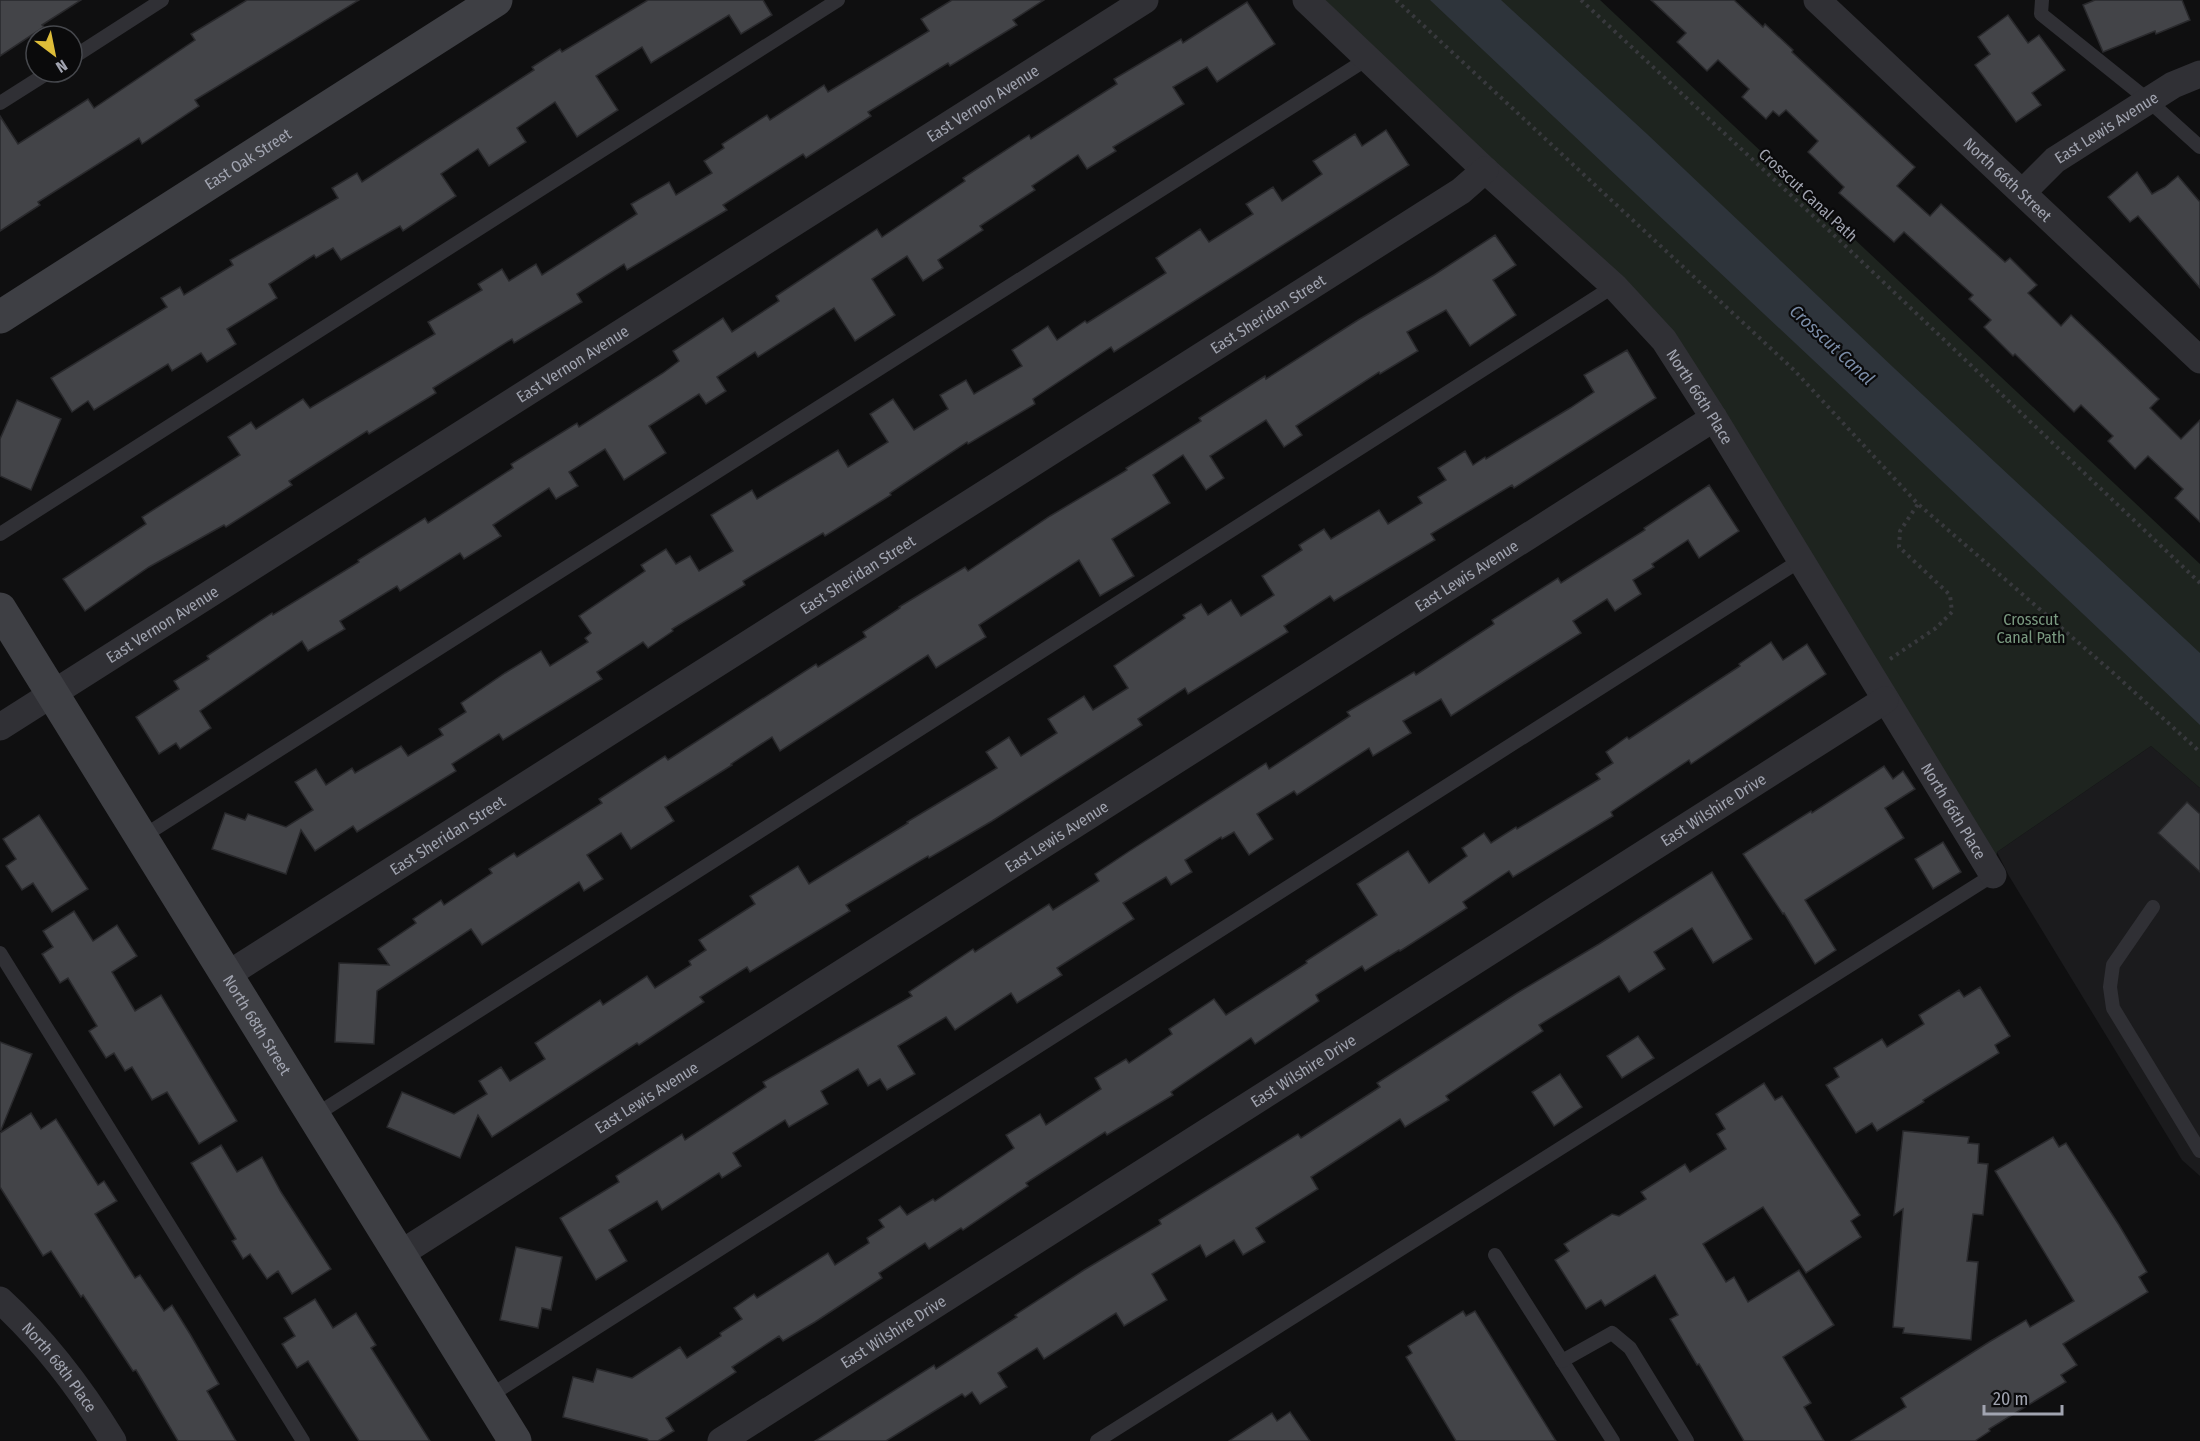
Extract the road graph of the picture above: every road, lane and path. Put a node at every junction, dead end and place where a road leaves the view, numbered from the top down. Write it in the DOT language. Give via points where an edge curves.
graph roads {
  1 [pos="162,0"];
  2 [pos="496,0"];
  3 [pos="838,0"];
  4 [pos="1145,0"];
  5 [pos="1306,0"];
  6 [pos="1396,0"];
  7 [pos="1581,0"];
  8 [pos="1816,0"];
  9 [pos="2042,0"];
  10 [pos="84,50"];
  11 [pos="1367,59"];
  12 [pos="2200,74"];
  13 [pos="30,84"];
  14 [pos="2148,100"];
  15 [pos="0,103"];
  16 [pos="2200,147"];
  17 [pos="1485,170"];
  18 [pos="2023,192"];
  19 [pos="1614,286"];
  20 [pos="0,317"];
  21 [pos="2200,360"];
  22 [pos="1714,418"];
  23 [pos="1918,504"];
  24 [pos="0,534"];
  25 [pos="1801,560"];
  26 [pos="2200,583"];
  27 [pos="0,609"];
  28 [pos="1881,664"];
  29 [pos="52,693"];
  30 [pos="1885,700"];
  31 [pos="0,727"];
  32 [pos="2200,752"];
  33 [pos="142,837"];
  34 [pos="1993,874"];
  35 [pos="2153,907"];
  36 [pos="0,953"];
  37 [pos="227,975"];
  38 [pos="314,1116"];
  39 [pos="2200,1151"];
  40 [pos="400,1254"];
  41 [pos="1495,1255"];
  42 [pos="0,1300"];
  43 [pos="1562,1361"];
  44 [pos="488,1397"];
  45 [pos="113,1441"];
  46 [pos="303,1441"];
  47 [pos="515,1441"];
  48 [pos="721,1441"];
  49 [pos="1097,1441"];
  50 [pos="1612,1441"];
  51 [pos="1687,1441"];
  1 -- 10 [label="lane"];
  2 -- 20 [label="street, East Oak Street"];
  3 -- 24 [label="lane"];
  4 -- 29 [label="street, East Vernon Avenue"];
  5 -- 11 [label="street, North 66th Place"];
  6 -- 23 [label="path" via="1794,370"];
  7 -- 26 [label="path, Crosscut Canal Path"];
  8 -- 18 [label="street, North 66th Street"];
  9 -- 14 [label="lane" via="2041,14"];
  11 -- 17 [label="street, North 66th Place"];
  11 -- 33 [label="lane"];
  12 -- 14 [label="street, East Lewis Avenue" via="2173,84"];
  13 -- 15 [label="lane"];
  14 -- 16 [label="lane"];
  14 -- 18 [label="street, East Lewis Avenue" via="2055,160"];
  17 -- 19 [label="street, North 66th Place"];
  17 -- 37 [label="street, East Sheridan Street" via="1451,197"];
  18 -- 21 [label="street, North 66th Street"];
  19 -- 22 [label="street, North 66th Place" via="1664,340"];
  19 -- 38 [label="lane"];
  22 -- 25 [label="street, North 66th Place"];
  22 -- 40 [label="street, East Lewis Avenue"];
  23 -- 28 [label="path" via="1900,531 1899,547 1950,595 1952,612 1936,628"];
  23 -- 32 [label="path"];
  25 -- 30 [label="street, North 66th Place"];
  25 -- 44 [label="lane"];
  27 -- 29 [label="street, North 68th Street"];
  29 -- 31 [label="street, East Vernon Avenue"];
  29 -- 33 [label="street, North 68th Street"];
  30 -- 34 [label="street, North 66th Place"];
  30 -- 48 [label="street, East Wilshire Drive"];
  33 -- 37 [label="street, North 68th Street"];
  34 -- 49 [label="lane"];
  35 -- 39 [label="lane" via="2113,964 2113,1008"];
  36 -- 46 [label="lane"];
  37 -- 38 [label="street, North 68th Street"];
  38 -- 40 [label="street, North 68th Street"];
  40 -- 44 [label="street, North 68th Street"];
  41 -- 43 [label="lane"];
  42 -- 45 [label="street, North 68th Place" via="53,1355"];
  43 -- 50 [label="lane"];
  43 -- 51 [label="lane" via="1612,1333 1630,1348"];
  44 -- 47 [label="street, North 68th Street"];
}
